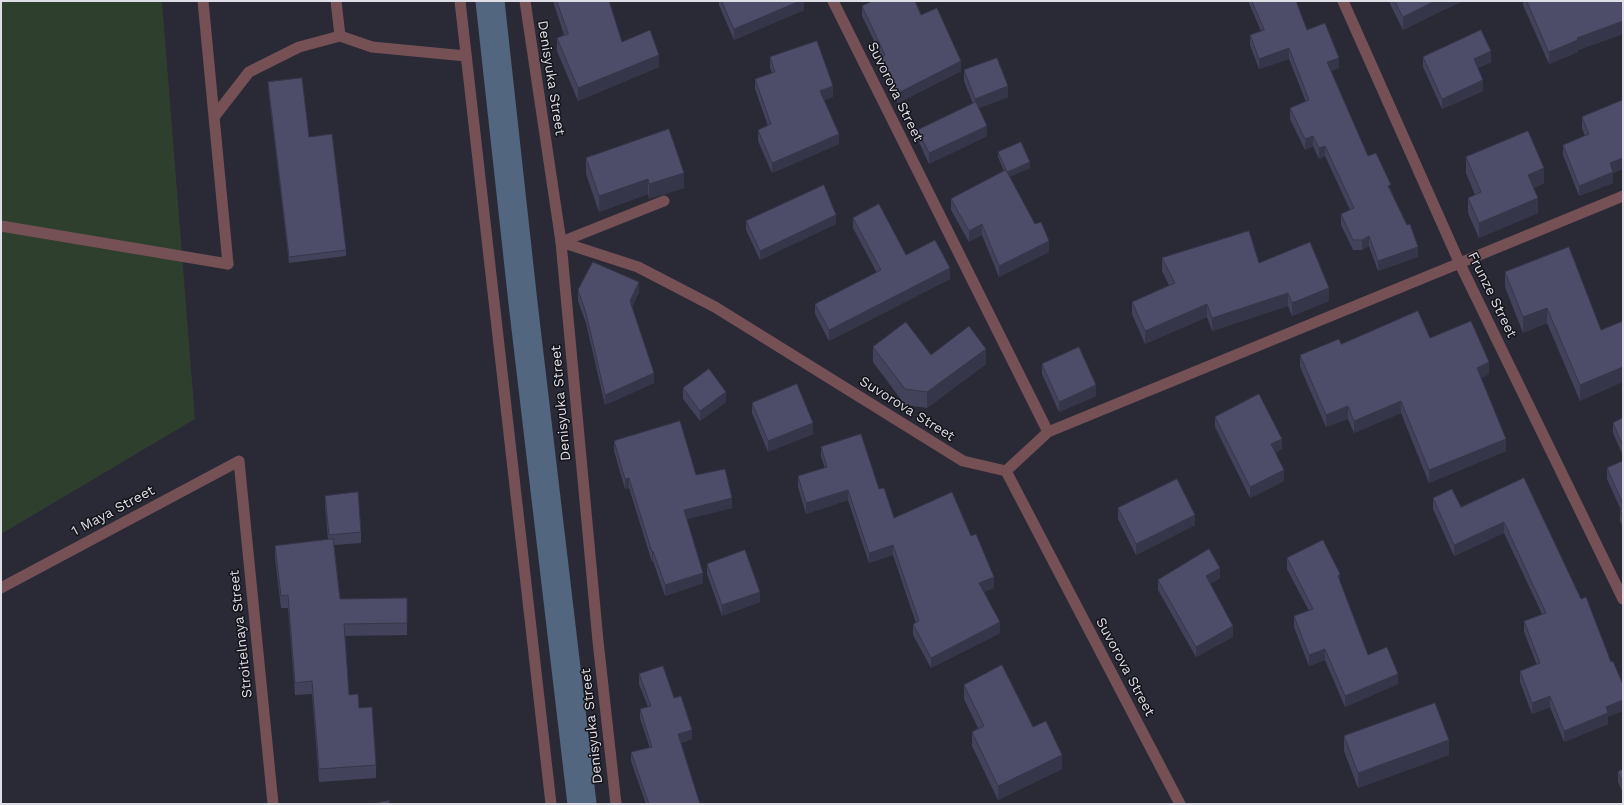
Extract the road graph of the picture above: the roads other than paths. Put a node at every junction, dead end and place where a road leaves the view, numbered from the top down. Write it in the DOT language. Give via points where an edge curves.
graph roads {
  1 [pos="203,1"];
  2 [pos="336,1"];
  3 [pos="460,1"];
  4 [pos="525,1"];
  5 [pos="833,1"];
  6 [pos="1343,1"];
  7 [pos="340,36"];
  8 [pos="466,56"];
  9 [pos="214,117"];
  10 [pos="1623,196"];
  11 [pos="664,201"];
  12 [pos="1,226"];
  13 [pos="561,242"];
  14 [pos="1460,264"];
  15 [pos="1048,432"];
  16 [pos="239,461"];
  17 [pos="1006,471"];
  18 [pos="1,588"];
  19 [pos="1623,599"];
  20 [pos="273,804"];
  21 [pos="551,804"];
  22 [pos="616,804"];
  23 [pos="1180,804"];
  1 -- 9 [label="street"];
  2 -- 7 [label="street"];
  3 -- 8 [label="street"];
  4 -- 13 [label="street, Denisyuka Street"];
  5 -- 15 [label="street, Suvorova Street"];
  6 -- 14 [label="street, Frunze Street"];
  7 -- 8 [label="street" via="372,47"];
  7 -- 9 [label="street" via="299,47 250,72"];
  8 -- 21 [label="street"];
  9 -- 12 [label="street" via="228,264"];
  10 -- 14 [label="street"];
  11 -- 13 [label="street"];
  13 -- 17 [label="street, Suvorova Street" via="645,271 715,307 963,462"];
  13 -- 22 [label="street, Denisyuka Street" via="598,641"];
  14 -- 15 [label="street"];
  14 -- 19 [label="street, Frunze Street"];
  15 -- 17 [label="street"];
  16 -- 18 [label="street, 1 Maya Street"];
  16 -- 20 [label="street, Stroitelnaya Street"];
  17 -- 23 [label="street, Suvorova Street"];
}
